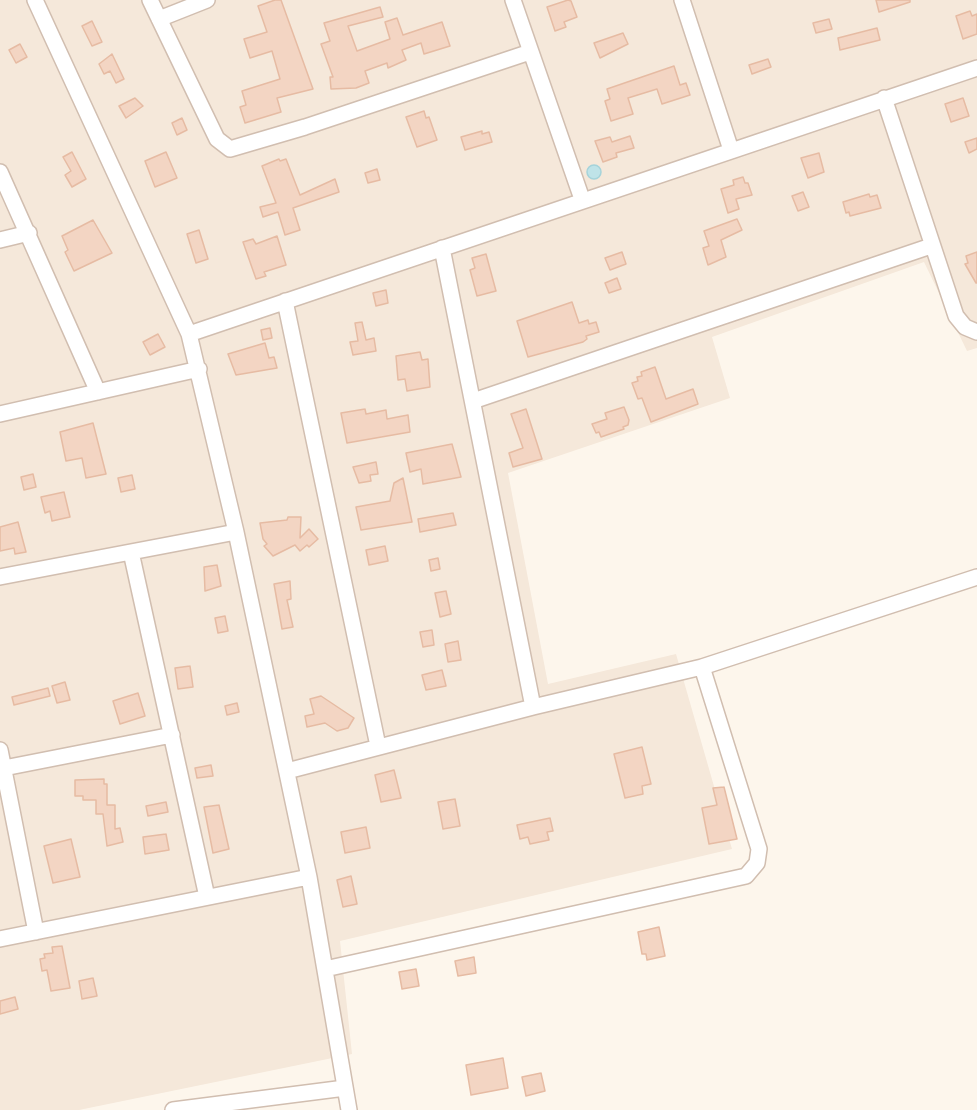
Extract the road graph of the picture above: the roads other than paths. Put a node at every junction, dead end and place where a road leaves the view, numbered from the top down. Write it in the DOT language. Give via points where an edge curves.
graph roads {
  1 [pos="35,0"];
  2 [pos="150,0"];
  3 [pos="207,0"];
  4 [pos="513,0"];
  5 [pos="684,0"];
  6 [pos="159,19"];
  7 [pos="530,52"];
  8 [pos="977,68"];
  9 [pos="884,98"];
  10 [pos="731,150"];
  11 [pos="0,172"];
  12 [pos="582,199"];
  13 [pos="29,233"];
  14 [pos="0,240"];
  15 [pos="932,246"];
  16 [pos="442,248"];
  17 [pos="285,301"];
  18 [pos="977,332"];
  19 [pos="189,334"];
  20 [pos="199,369"];
  21 [pos="98,392"];
  22 [pos="473,401"];
  23 [pos="0,414"];
  24 [pos="236,532"];
  25 [pos="131,552"];
  26 [pos="0,577"];
  27 [pos="977,577"];
  28 [pos="702,667"];
  29 [pos="533,707"];
  30 [pos="172,735"];
  31 [pos="378,746"];
  32 [pos="0,750"];
  33 [pos="4,768"];
  34 [pos="287,771"];
  35 [pos="309,877"];
  36 [pos="207,897"];
  37 [pos="36,932"];
  38 [pos="0,939"];
  39 [pos="324,969"];
  40 [pos="345,1088"];
  41 [pos="173,1110"];
  42 [pos="349,1110"];
  1 -- 19 [label="street"];
  2 -- 6 [label="street"];
  3 -- 6 [label="street"];
  4 -- 7 [label="street"];
  5 -- 10 [label="street"];
  6 -- 7 [label="street" via="217,139 230,149"];
  7 -- 12 [label="street"];
  8 -- 9 [label="street"];
  9 -- 10 [label="street"];
  9 -- 15 [label="street"];
  10 -- 12 [label="street"];
  11 -- 13 [label="street"];
  12 -- 16 [label="street"];
  13 -- 14 [label="street"];
  13 -- 21 [label="street"];
  15 -- 18 [label="street" via="956,316 964,327"];
  15 -- 22 [label="street"];
  16 -- 17 [label="street"];
  16 -- 22 [label="street"];
  17 -- 19 [label="street"];
  17 -- 31 [label="street"];
  19 -- 20 [label="street"];
  20 -- 21 [label="street"];
  20 -- 24 [label="street"];
  21 -- 23 [label="street"];
  22 -- 29 [label="street"];
  24 -- 25 [label="street"];
  24 -- 34 [label="street"];
  25 -- 26 [label="street"];
  25 -- 30 [label="street"];
  27 -- 28 [label="street"];
  28 -- 29 [label="street"];
  28 -- 39 [label="street" via="759,849 757,863 746,876"];
  29 -- 31 [label="street"];
  30 -- 33 [label="street"];
  30 -- 36 [label="street"];
  31 -- 34 [label="street"];
  32 -- 33 [label="street"];
  33 -- 37 [label="street"];
  34 -- 35 [label="street"];
  35 -- 36 [label="street"];
  35 -- 39 [label="street"];
  36 -- 37 [label="street"];
  37 -- 38 [label="street"];
  39 -- 40 [label="street"];
  40 -- 41 [label="street"];
  40 -- 42 [label="street"];
}
